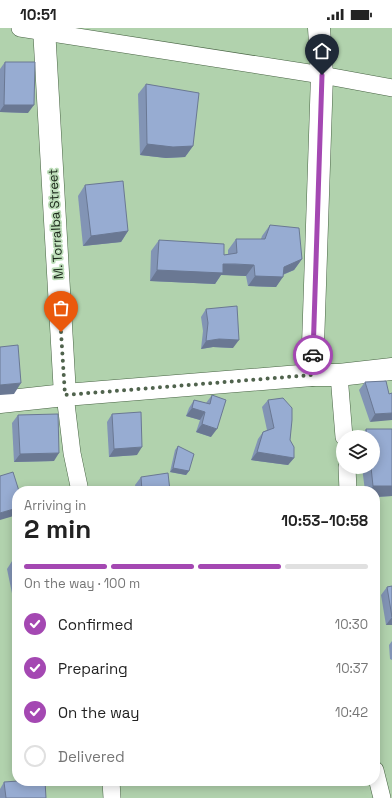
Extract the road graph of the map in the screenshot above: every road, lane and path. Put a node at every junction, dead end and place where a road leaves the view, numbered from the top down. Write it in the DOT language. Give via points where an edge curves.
graph roads {
  1 [pos="20,28"];
  2 [pos="319,28"];
  3 [pos="44,30"];
  4 [pos="322,75"];
  5 [pos="392,88"];
  6 [pos="392,369"];
  7 [pos="312,375"];
  8 [pos="339,375"];
  9 [pos="65,395"];
  10 [pos="0,402"];
  11 [pos="343,430"];
  12 [pos="347,474"];
  13 [pos="79,486"];
  14 [pos="348,486"];
  15 [pos="111,786"];
  16 [pos="379,786"];
  17 [pos="112,798"];
  18 [pos="382,798"];
  1 -- 3 [label="street"];
  2 -- 4 [label="street"];
  3 -- 4 [label="street"];
  3 -- 9 [label="street, M. Torralba Street"];
  4 -- 5 [label="street"];
  4 -- 7 [label="street"];
  6 -- 8 [label="street"];
  7 -- 8 [label="street"];
  7 -- 9 [label="street"];
  8 -- 11 [label="street"];
  9 -- 10 [label="street"];
  9 -- 13 [label="street, M. Torralba Street" via="72,454"];
  12 -- 14 [label="street"];
  15 -- 17 [label="street"];
  16 -- 18 [label="street"];
}
